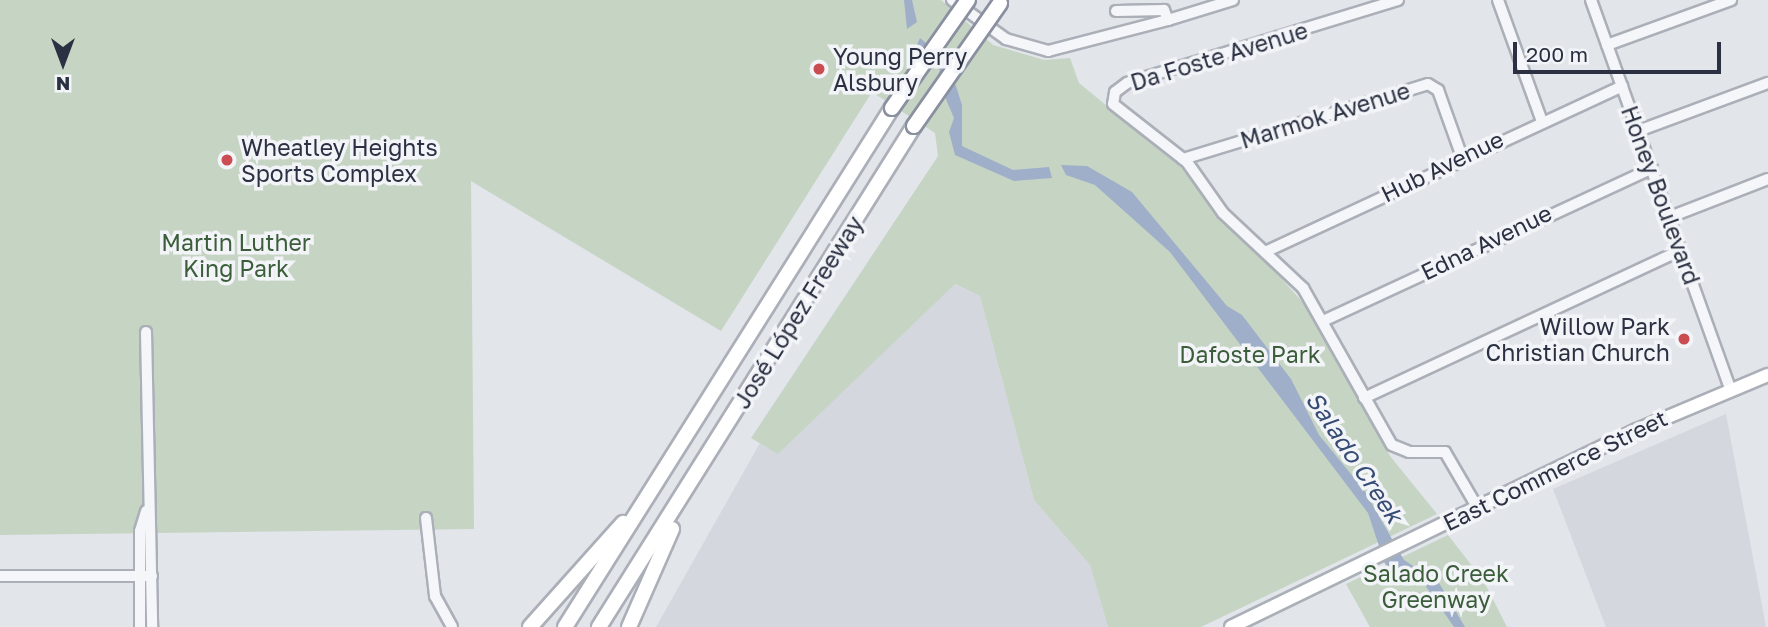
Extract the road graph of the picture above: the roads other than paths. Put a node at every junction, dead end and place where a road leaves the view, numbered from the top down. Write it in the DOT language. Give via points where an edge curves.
graph roads {
  1 [pos="952,0"];
  2 [pos="968,0"];
  3 [pos="1233,0"];
  4 [pos="1398,0"];
  5 [pos="1498,0"];
  6 [pos="1591,0"];
  7 [pos="1731,0"];
  8 [pos="1001,1"];
  9 [pos="1202,5"];
  10 [pos="1116,11"];
  11 [pos="1168,20"];
  12 [pos="1607,46"];
  13 [pos="1768,83"];
  14 [pos="1622,86"];
  15 [pos="1541,119"];
  16 [pos="1638,131"];
  17 [pos="1462,157"];
  18 [pos="1183,159"];
  19 [pos="1652,168"];
  20 [pos="1768,179"];
  21 [pos="1670,217"];
  22 [pos="1681,250"];
  23 [pos="1265,252"];
  24 [pos="1323,321"];
  25 [pos="146,332"];
  26 [pos="1768,375"];
  27 [pos="1731,390"];
  28 [pos="1364,398"];
  29 [pos="695,478"];
  30 [pos="643,502"];
  31 [pos="1477,507"];
  32 [pos="146,511"];
  33 [pos="426,518"];
  34 [pos="0,576"];
  35 [pos="140,576"];
  36 [pos="152,576"];
  37 [pos="141,627"];
  38 [pos="152,627"];
  39 [pos="452,627"];
  40 [pos="530,627"];
  41 [pos="565,627"];
  42 [pos="599,627"];
  43 [pos="629,627"];
  44 [pos="1231,627"];
  1 -- 11 [label="street" via="1006,39 1048,51"];
  2 -- 30 [label="highway, José López Freeway, bridge" via="891,108"];
  3 -- 9 [label="street"];
  4 -- 18 [label="street, Da Foste Avenue" via="1118,89 1113,100 1118,113"];
  5 -- 15 [label="street"];
  6 -- 12 [label="street, Honey Boulevard"];
  7 -- 12 [label="street"];
  8 -- 29 [label="highway, José López Freeway, bridge" via="914,126"];
  9 -- 11 [label="street"];
  10 -- 11 [label="street" via="1164,10"];
  12 -- 14 [label="street, Honey Boulevard"];
  13 -- 16 [label="street"];
  14 -- 15 [label="street, Hub Avenue"];
  14 -- 16 [label="street, Honey Boulevard"];
  15 -- 17 [label="street, Hub Avenue"];
  16 -- 19 [label="street, Honey Boulevard"];
  17 -- 18 [label="street, Marmok Avenue" via="1437,90 1428,84"];
  17 -- 23 [label="street, Hub Avenue"];
  18 -- 23 [label="street, Da Foste Avenue" via="1214,203"];
  19 -- 21 [label="street, Honey Boulevard"];
  19 -- 24 [label="street, Edna Avenue"];
  20 -- 21 [label="street"];
  21 -- 22 [label="street, Honey Boulevard"];
  22 -- 27 [label="street, Honey Boulevard"];
  22 -- 28 [label="street"];
  23 -- 24 [label="street, Da Foste Avenue" via="1303,288"];
  24 -- 28 [label="street, Da Foste Avenue"];
  25 -- 32 [label="street"];
  26 -- 27 [label="main road, East Commerce Street"];
  27 -- 31 [label="main road, East Commerce Street"];
  28 -- 31 [label="street, Da Foste Avenue" via="1396,448 1445,452"];
  29 -- 42 [label="highway, José López Freeway"];
  29 -- 43 [label="highway"];
  30 -- 40 [label="highway"];
  30 -- 41 [label="highway, José López Freeway"];
  31 -- 44 [label="main road, East Commerce Street"];
  32 -- 35 [label="street"];
  32 -- 36 [label="street"];
  33 -- 39 [label="street" via="432,585"];
  34 -- 35 [label="street"];
  35 -- 36 [label="street"];
  35 -- 37 [label="street"];
  36 -- 38 [label="street"];
}
